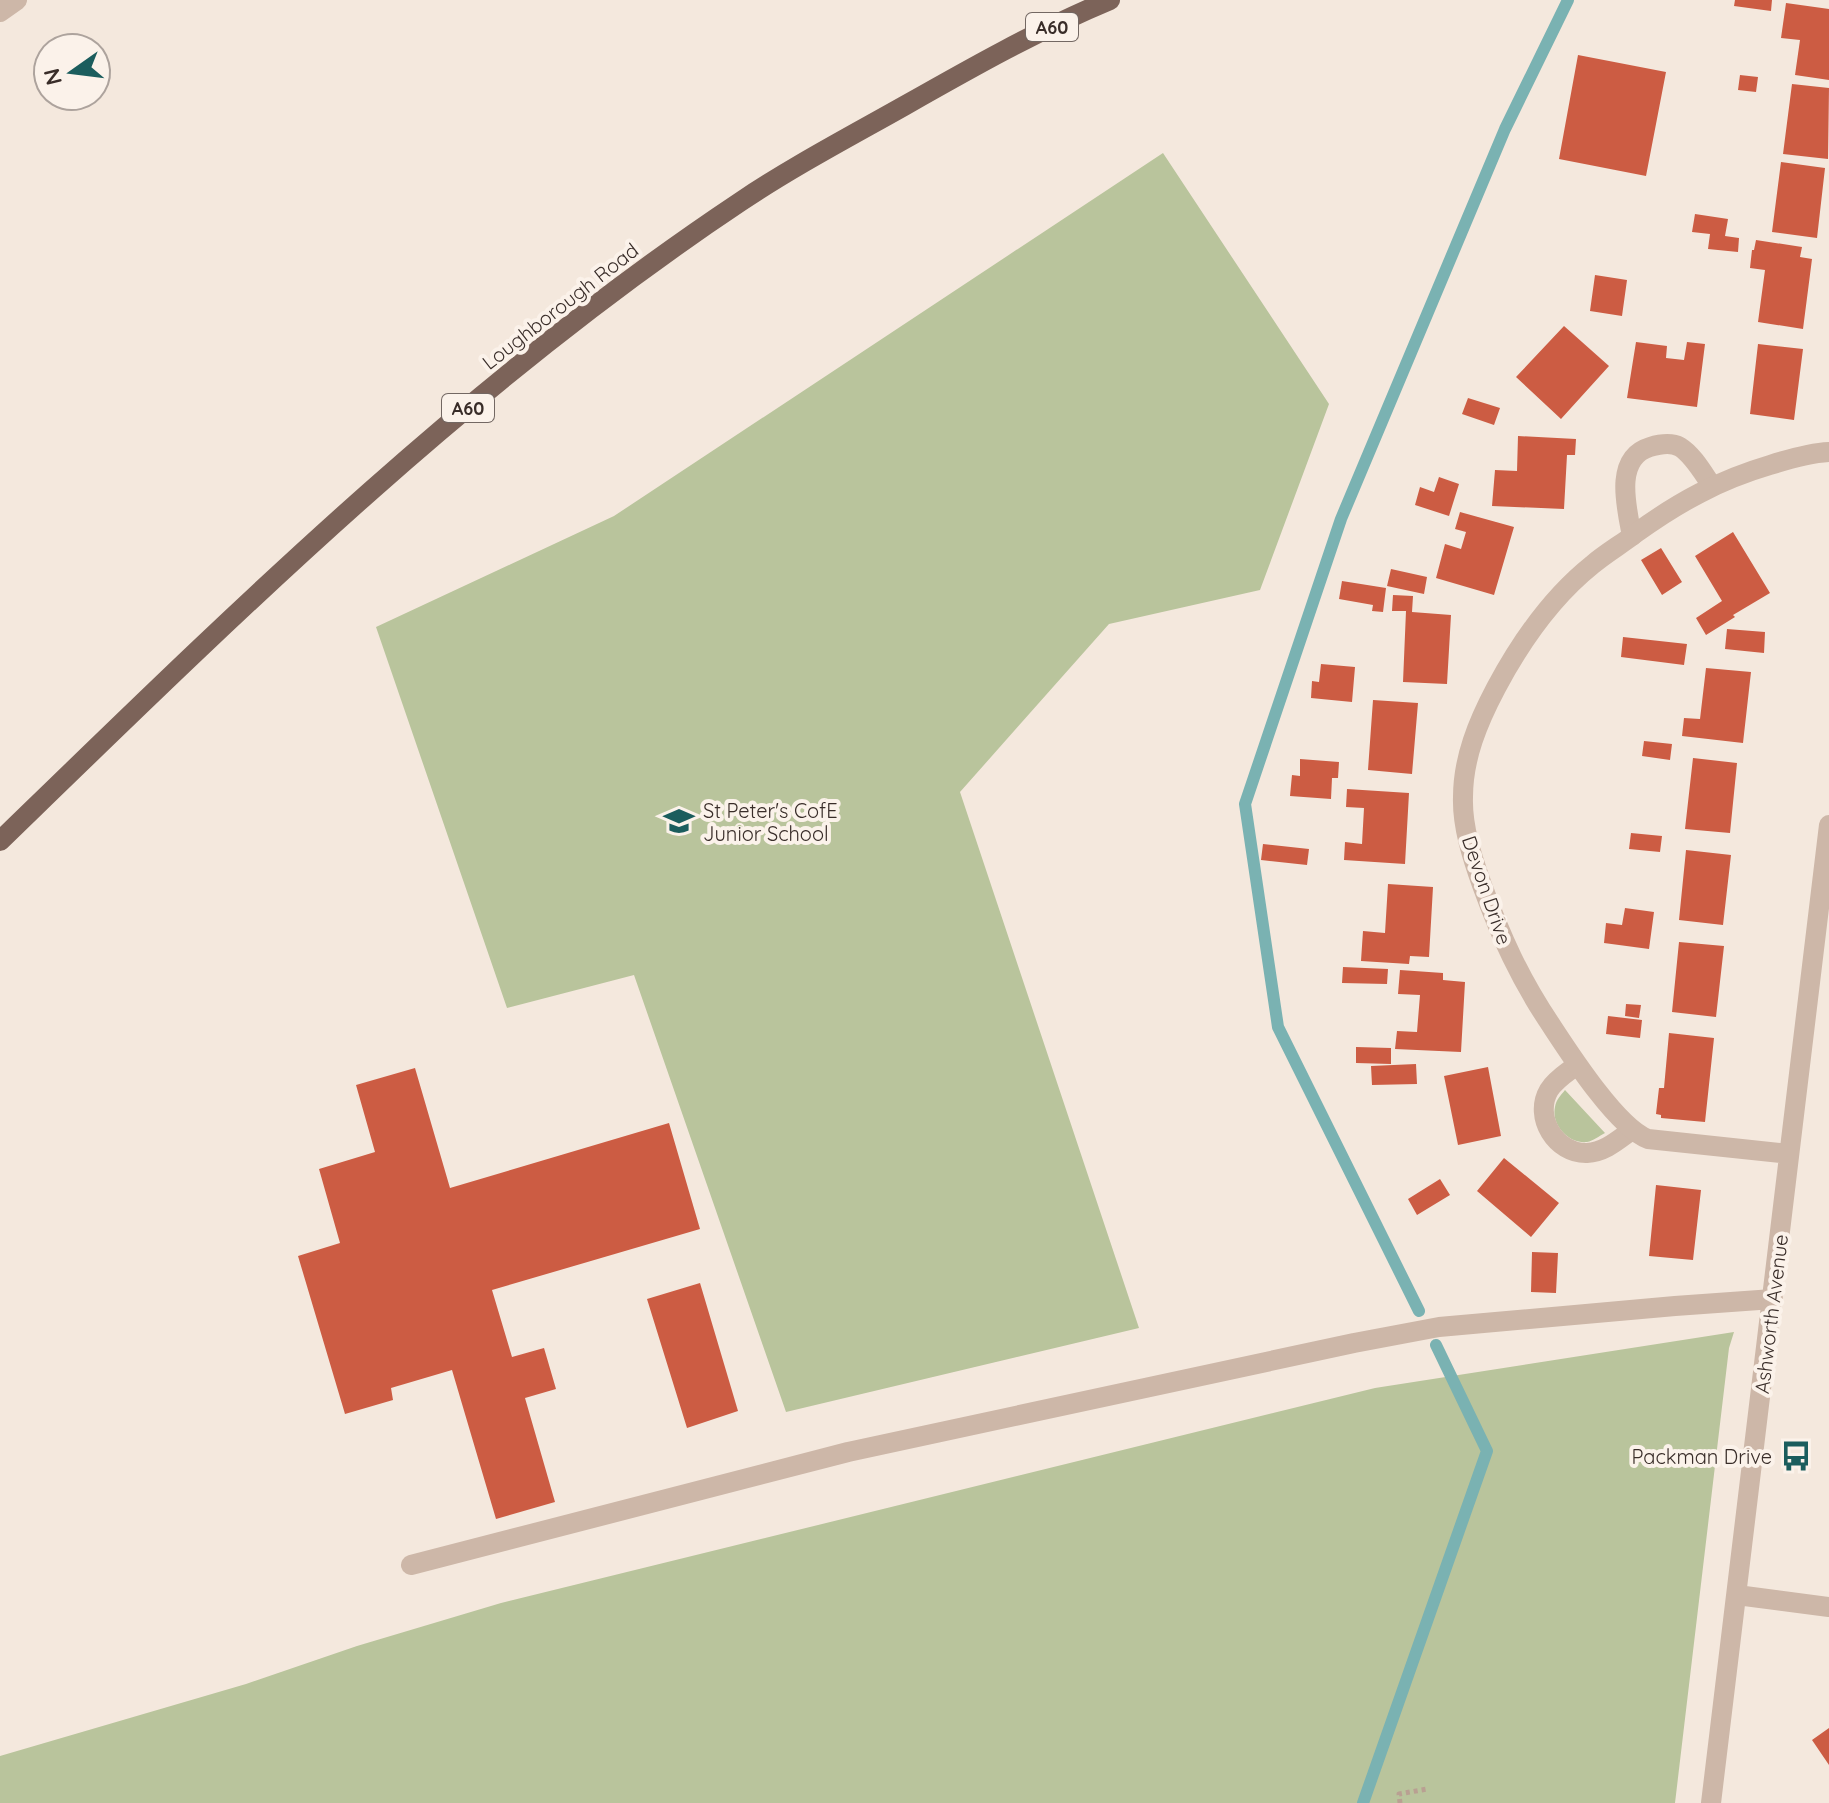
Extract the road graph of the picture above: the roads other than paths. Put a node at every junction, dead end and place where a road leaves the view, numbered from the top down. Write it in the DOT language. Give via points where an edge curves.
graph roads {
  1 [pos="17,0"];
  2 [pos="1110,0"];
  3 [pos="0,12"];
  4 [pos="1829,452"];
  5 [pos="1712,486"];
  6 [pos="1632,536"];
  7 [pos="1829,825"];
  8 [pos="0,841"];
  9 [pos="1577,1065"];
  10 [pos="1632,1130"];
  11 [pos="1789,1154"];
  12 [pos="1773,1299"];
  13 [pos="411,1565"];
  14 [pos="1737,1595"];
  15 [pos="1829,1607"];
  16 [pos="1711,1803"];
  1 -- 3 [label="street"];
  2 -- 8 [label="main road, Loughborough Road / A60" via="995,54 741,201 564,329 407,458 239,610"];
  4 -- 5 [label="street, Devon Drive" via="1783,461"];
  5 -- 6 [label="street, Devon Drive"];
  5 -- 6 [label="street" via="1677,445 1643,449 1628,470 1625,485"];
  6 -- 9 [label="street, Devon Drive" via="1590,566 1537,622 1488,703 1465,769 1462,798 1468,841 1500,935 1531,996"];
  7 -- 11 [label="street, Ashworth Avenue"];
  9 -- 10 [label="street, Devon Drive"];
  9 -- 10 [label="street" via="1553,1085 1545,1103 1546,1123 1557,1141 1588,1153"];
  10 -- 11 [label="street" via="1648,1139"];
  11 -- 12 [label="street, Ashworth Avenue"];
  12 -- 13 [label="street" via="1439,1327 1354,1343 848,1452"];
  12 -- 14 [label="street, Ashworth Avenue"];
  14 -- 15 [label="street"];
  14 -- 16 [label="street, Ashworth Avenue"];
}
